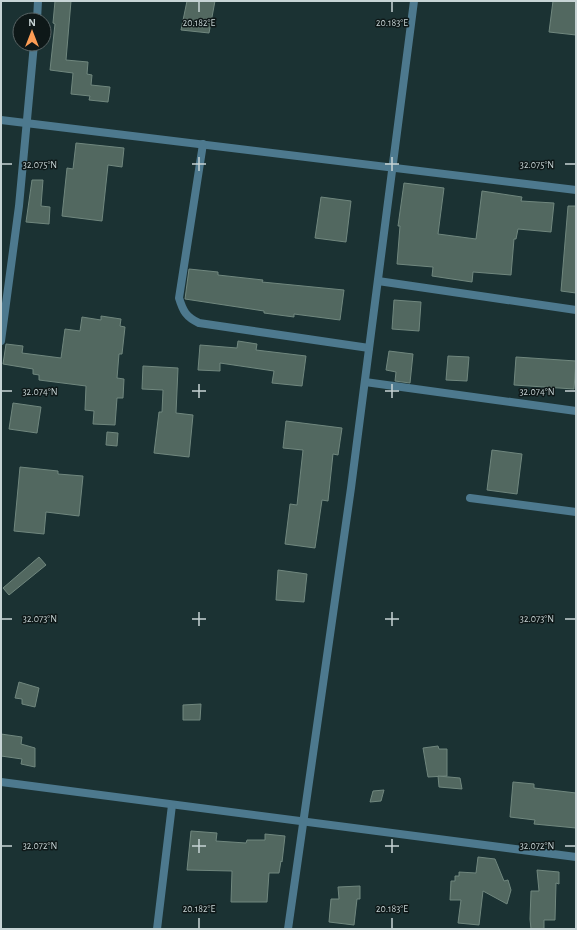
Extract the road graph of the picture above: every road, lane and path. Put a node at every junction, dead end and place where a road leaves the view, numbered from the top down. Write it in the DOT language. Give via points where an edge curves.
graph roads {
  1 [pos="38,1"];
  2 [pos="414,1"];
  3 [pos="37,12"];
  4 [pos="33,52"];
  5 [pos="1,120"];
  6 [pos="27,124"];
  7 [pos="203,144"];
  8 [pos="393,167"];
  9 [pos="576,190"];
  10 [pos="378,282"];
  11 [pos="576,310"];
  12 [pos="1,341"];
  13 [pos="369,348"];
  14 [pos="365,382"];
  15 [pos="576,411"];
  16 [pos="470,498"];
  17 [pos="576,512"];
  18 [pos="1,782"];
  19 [pos="172,805"];
  20 [pos="304,822"];
  21 [pos="576,857"];
  22 [pos="157,929"];
  23 [pos="288,929"];
  1 -- 3 [label="street"];
  2 -- 8 [label="street"];
  4 -- 6 [label="street"];
  5 -- 6 [label="street"];
  6 -- 7 [label="street"];
  6 -- 12 [label="street"];
  7 -- 8 [label="street"];
  7 -- 13 [label="street" via="179,298 182,311 189,319 199,323"];
  8 -- 9 [label="street"];
  8 -- 10 [label="street"];
  10 -- 11 [label="street"];
  10 -- 13 [label="street"];
  13 -- 14 [label="street"];
  14 -- 15 [label="street"];
  14 -- 20 [label="street"];
  16 -- 17 [label="street"];
  18 -- 19 [label="street"];
  19 -- 20 [label="street"];
  19 -- 22 [label="street"];
  20 -- 21 [label="street"];
  20 -- 23 [label="street"];
}
